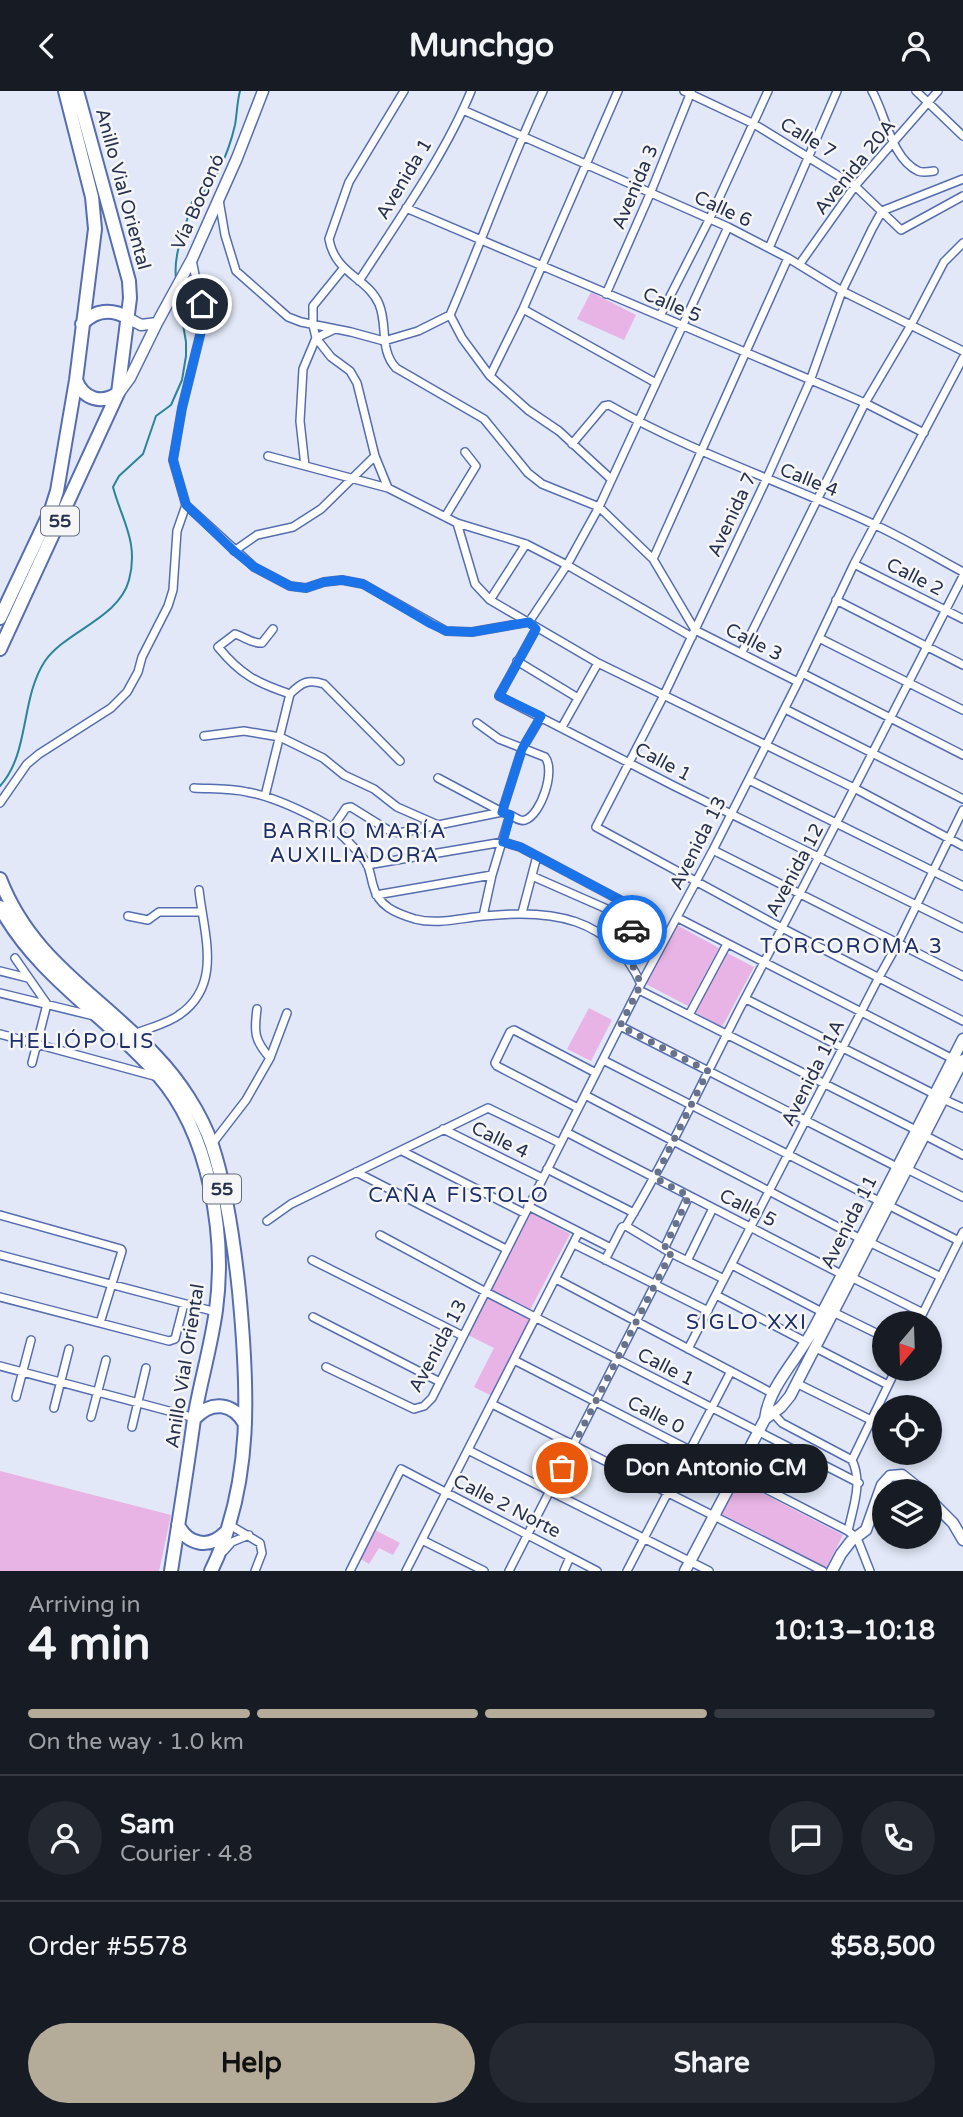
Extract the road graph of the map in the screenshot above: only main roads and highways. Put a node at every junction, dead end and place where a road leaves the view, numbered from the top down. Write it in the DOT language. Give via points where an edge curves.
graph roads {
  1 [pos="65,91"];
  2 [pos="77,91"];
  3 [pos="128,318"];
  4 [pos="82,324"];
  5 [pos="76,380"];
  6 [pos="118,393"];
  7 [pos="0,618"];
  8 [pos="0,649"];
  9 [pos="0,879"];
  10 [pos="0,907"];
  11 [pos="195,1418"];
  12 [pos="245,1424"];
  13 [pos="178,1525"];
  14 [pos="227,1529"];
  15 [pos="212,1568"];
  16 [pos="172,1571"];
  1 -- 4 [label="highway, Anillo Vial Oriental / 55" via="94,213"];
  2 -- 3 [label="highway, Anillo Vial Oriental / 55" via="129,281"];
  3 -- 4 [label="highway" via="100,312"];
  3 -- 6 [label="highway, Anillo Vial Oriental / 55"];
  4 -- 5 [label="highway, Anillo Vial Oriental / 55"];
  5 -- 6 [label="highway" via="82,392 94,399"];
  5 -- 7 [label="highway, Anillo Vial Oriental / 55" via="51,510"];
  6 -- 8 [label="highway, Anillo Vial Oriental / 55"];
  9 -- 12 [label="highway, Anillo Vial Oriental / 55" via="21,920 54,963 157,1056 212,1144 236,1267 246,1364"];
  10 -- 11 [label="highway, Anillo Vial Oriental / 55" via="44,968 161,1077 200,1146 219,1257 216,1312"];
  11 -- 12 [label="highway" via="202,1410 222,1405 240,1415"];
  11 -- 13 [label="highway, Anillo Vial Oriental / 55"];
  12 -- 14 [label="highway, Anillo Vial Oriental / 55" via="242,1467"];
  13 -- 14 [label="highway" via="185,1536 203,1543 215,1541"];
  13 -- 16 [label="highway, Anillo Vial Oriental / 55"];
  14 -- 15 [label="highway, Anillo Vial Oriental / 55"];
}
